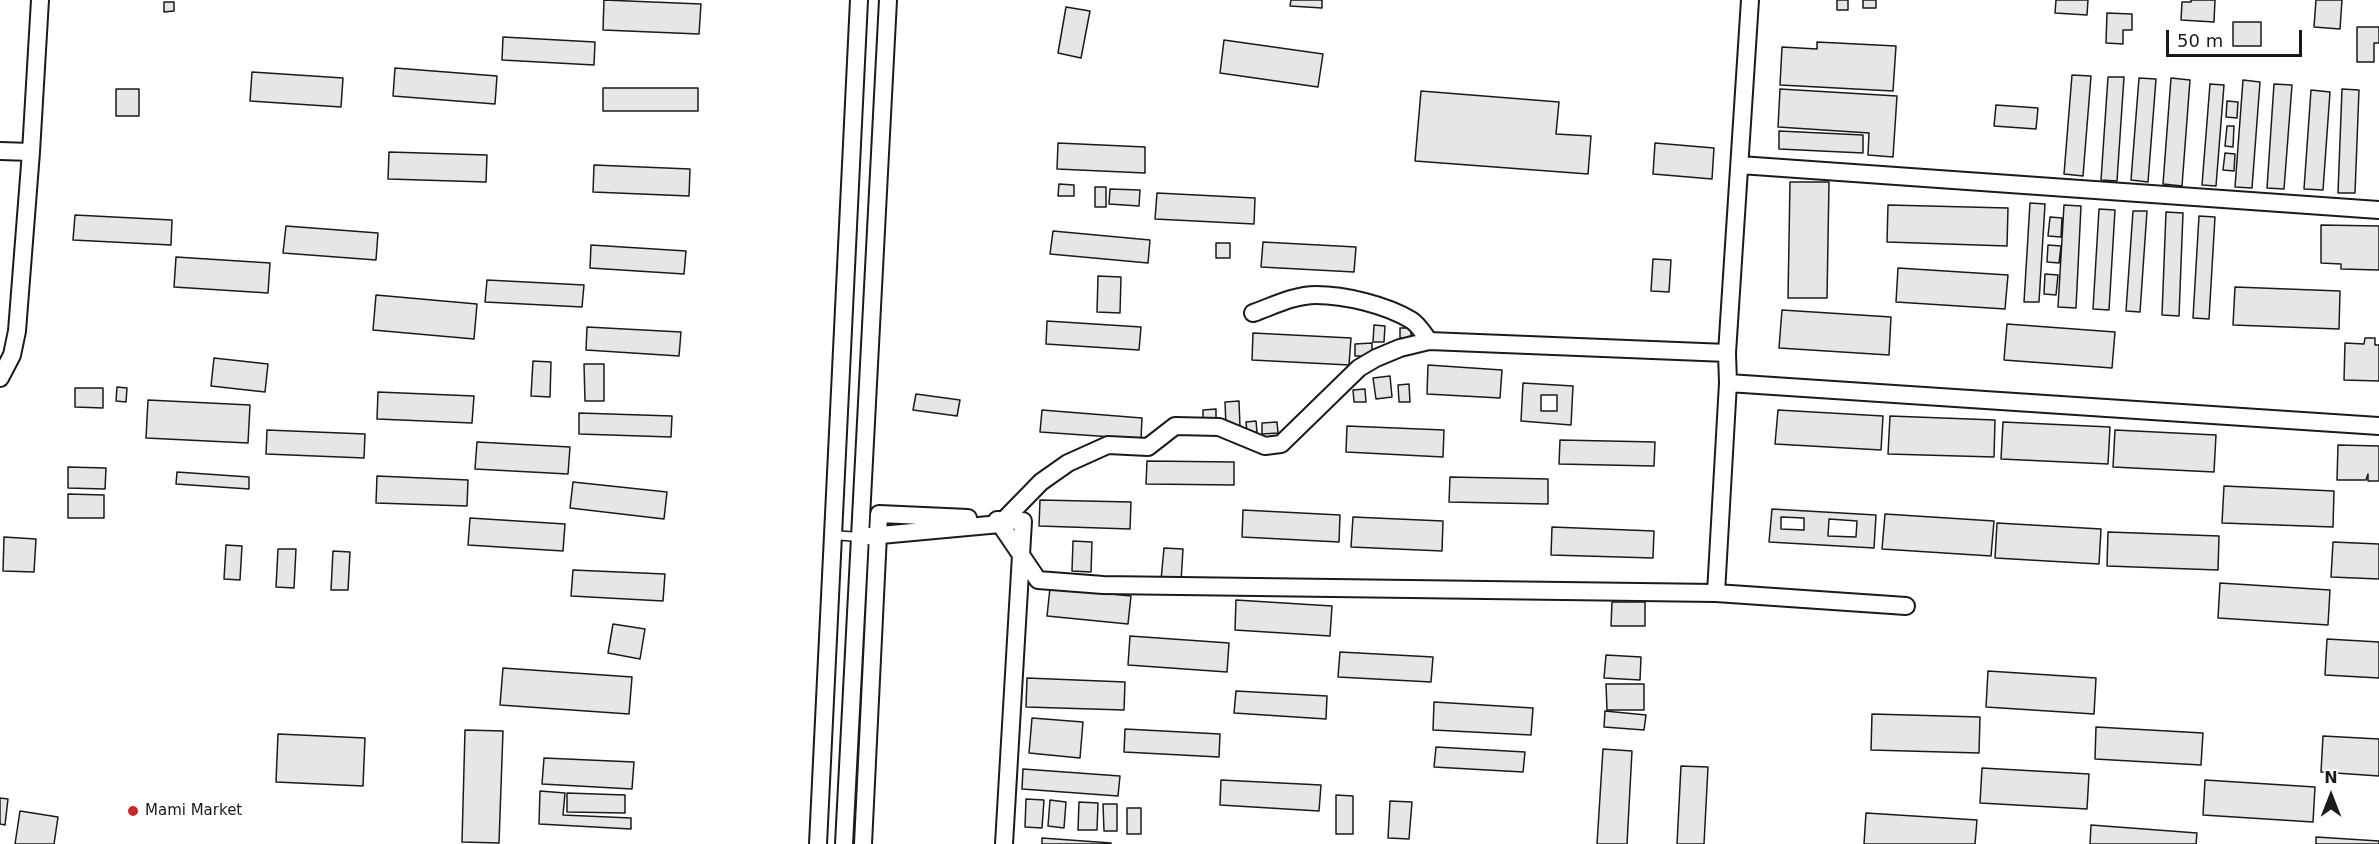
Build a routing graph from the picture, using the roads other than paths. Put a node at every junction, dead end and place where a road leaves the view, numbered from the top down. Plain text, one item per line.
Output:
1 (40, 0) edge
2 (859, 0) edge
3 (888, 0) edge
4 (1750, 0) edge
5 (0, 151) edge
6 (31, 152) junction
7 (1740, 165) junction
8 (2379, 210) edge
9 (1253, 313) dead end
10 (1429, 341) junction
11 (1727, 353) junction
12 (0, 378) edge
13 (1728, 383) junction
14 (2379, 426) edge
15 (1000, 524) junction
16 (833, 535) junction
17 (859, 537) junction
18 (1716, 593) junction
19 (1906, 606) dead end
20 (819, 844) edge
21 (844, 844) edge
22 (863, 844) edge
23 (1004, 844) edge

1 - 6 street
2 - 16 street
3 - 17 street
4 - 7 street
5 - 6 street
6 - 12 street
7 - 8 street
7 - 11 street
9 - 10 street
10 - 11 street
10 - 15 street
11 - 13 street
13 - 14 street
13 - 18 street
15 - 17 street
15 - 18 street
16 - 17 lane
16 - 20 street
17 - 21 street
18 - 19 street
22 - 23 street

